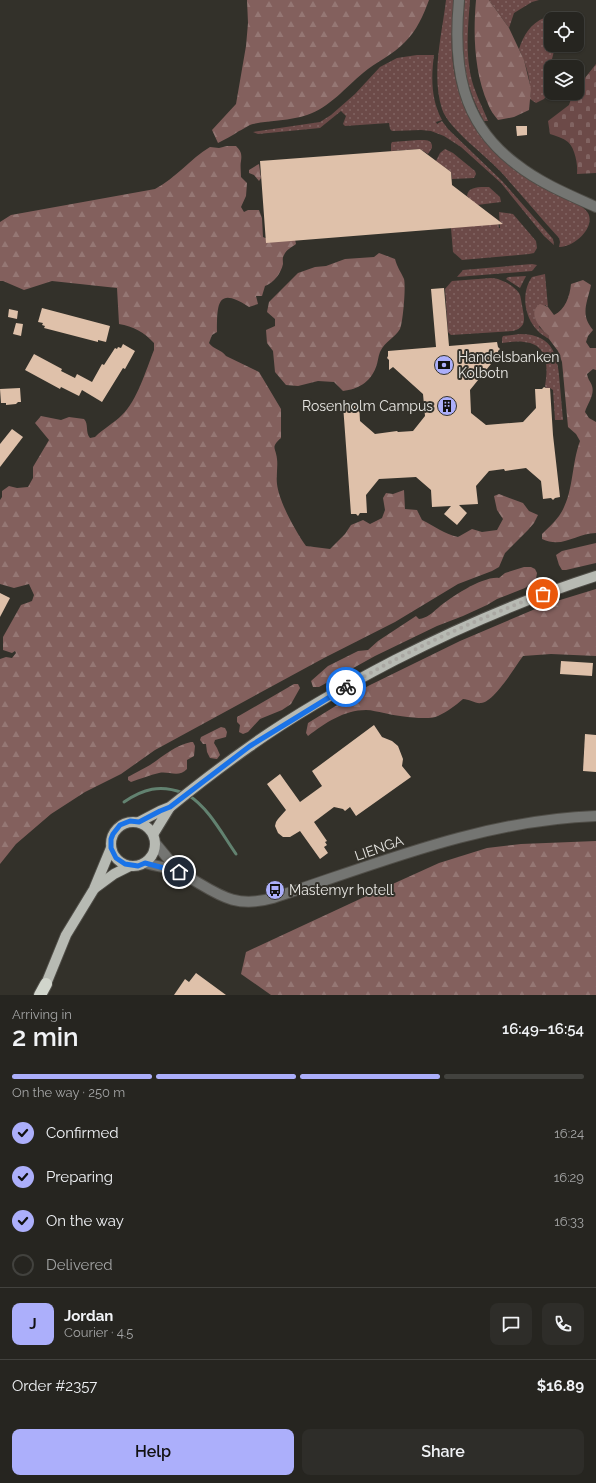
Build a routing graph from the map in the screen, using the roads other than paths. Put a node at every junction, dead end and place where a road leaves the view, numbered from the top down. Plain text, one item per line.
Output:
1 (459, 0) edge
2 (596, 207) edge
3 (596, 576) edge
4 (170, 807) junction
5 (596, 816) edge
6 (139, 822) junction
7 (154, 833) junction
8 (156, 844) junction
9 (111, 848) junction
10 (145, 863) junction
11 (130, 866) junction
12 (179, 872) junction
13 (94, 889) junction
14 (44, 990) edge
15 (40, 995) edge

1 - 2 street
3 - 4 main road
4 - 6 main road
4 - 7 main road
5 - 12 street, LIENGA
6 - 7 main road
6 - 9 main road
7 - 8 main road
8 - 10 main road
8 - 12 street, LIENGA
9 - 11 main road
9 - 13 main road
10 - 11 main road
10 - 12 street, LIENGA
11 - 13 main road
13 - 14 main road
14 - 15 highway

